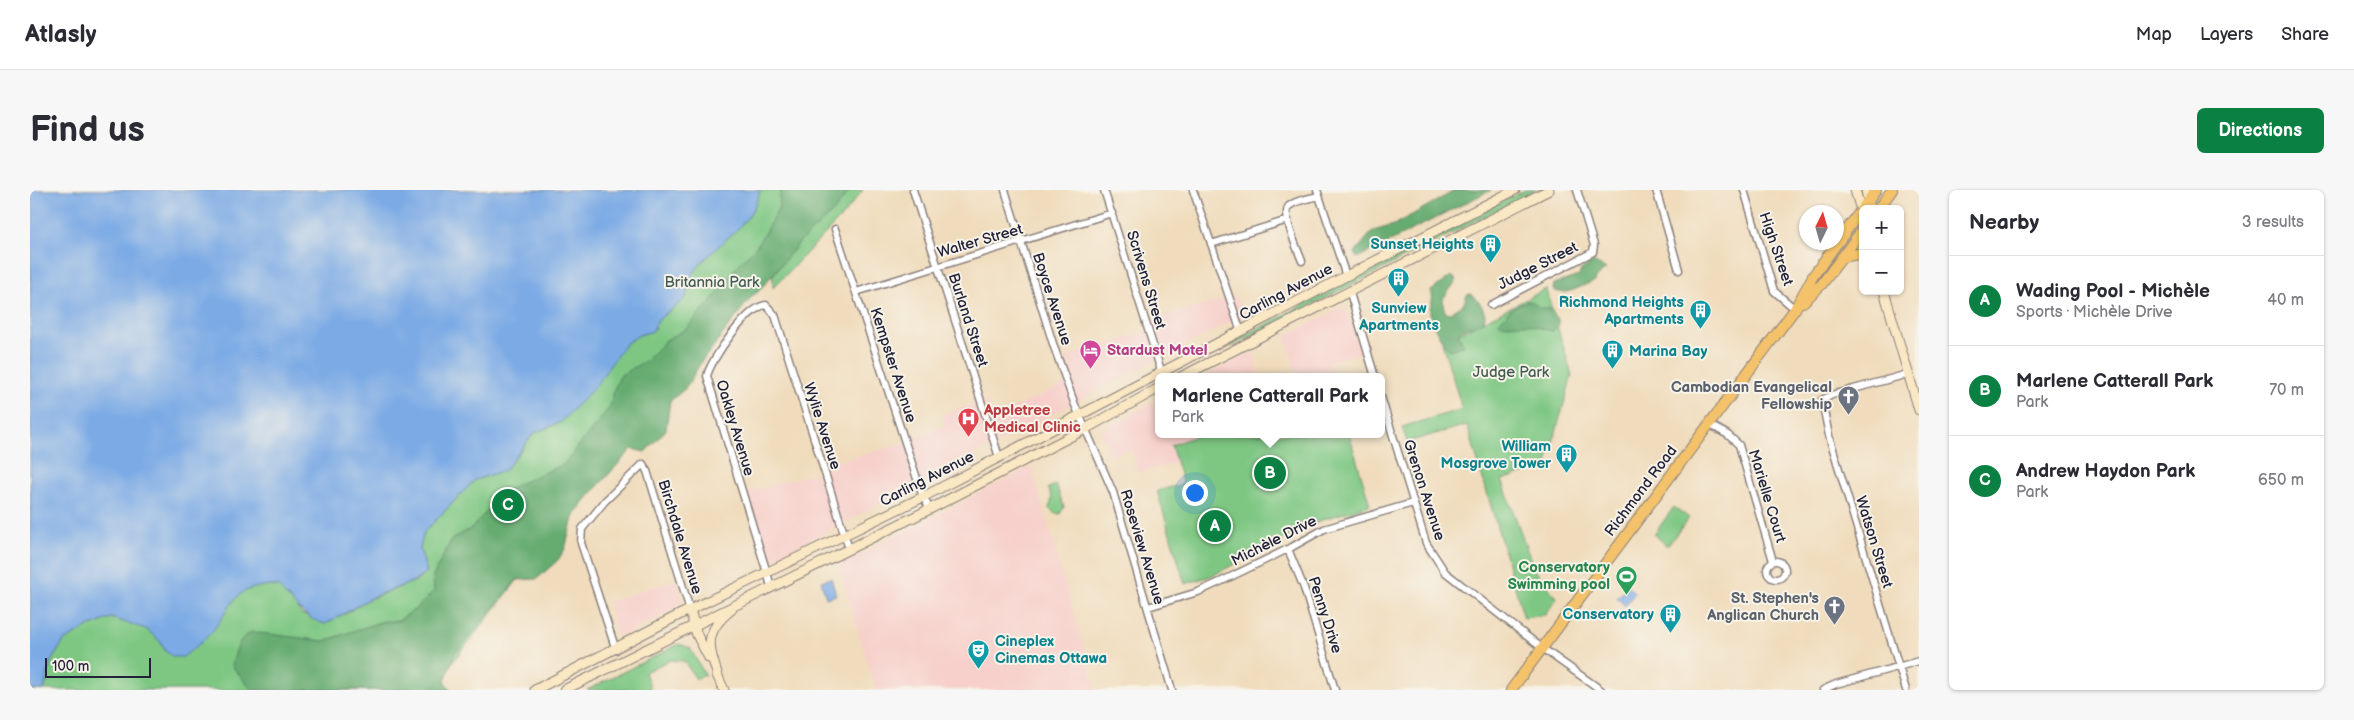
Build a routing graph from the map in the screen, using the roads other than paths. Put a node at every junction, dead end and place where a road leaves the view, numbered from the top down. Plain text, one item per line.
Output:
1 (913, 190) edge
2 (1005, 190) edge
3 (1104, 190) edge
4 (1193, 190) edge
5 (1515, 190) edge
6 (1549, 190) edge
7 (1577, 190) edge
8 (1656, 190) edge
9 (1744, 190) edge
10 (1855, 190) edge
11 (1876, 190) edge
12 (1892, 190) edge
13 (1318, 193) edge
14 (1866, 205) edge
15 (1881, 205) edge
16 (1112, 213) junction
17 (1859, 214) edge
18 (1288, 220) junction
19 (835, 229) dead end
20 (1859, 234) edge
21 (1021, 242) junction
22 (1210, 244) junction
23 (1859, 254) edge
24 (1842, 257) junction
25 (1302, 261) dead end
26 (937, 266) junction
27 (1679, 270) dead end
28 (1346, 276) junction
29 (856, 292) junction
30 (1350, 293) junction
31 (1885, 295) edge
32 (1891, 295) edge
33 (1491, 304) dead end
34 (1795, 309) junction
35 (772, 310) joint
36 (1896, 326) junction
37 (1241, 332) junction
38 (1161, 373) edge
39 (1166, 373) edge
40 (1189, 373) edge
41 (1374, 373) edge
42 (1908, 374) junction
43 (1155, 378) edge
44 (1155, 390) edge
45 (1385, 410) edge
46 (1919, 410) edge
47 (1080, 415) junction
48 (1709, 424) junction
49 (1087, 428) junction
50 (999, 457) junction
51 (923, 497) junction
52 (1413, 503) junction
53 (930, 509) junction
54 (844, 535) junction
55 (849, 549) junction
56 (1288, 549) junction
57 (1773, 561) dead end
58 (766, 574) junction
59 (771, 586) junction
60 (746, 598) junction
61 (1148, 607) junction
62 (690, 610) junction
63 (693, 625) junction
64 (1542, 648) junction
65 (616, 650) junction
66 (1919, 661) edge
67 (1899, 667) junction
68 (577, 669) junction
69 (719, 680) junction
70 (581, 682) junction
71 (535, 690) edge
72 (564, 690) edge
73 (724, 690) edge
74 (1172, 690) edge
75 (1335, 690) edge
76 (1511, 690) edge
77 (1601, 690) edge
78 (1824, 690) edge
79 (1906, 690) edge

1 - 26 street, Burland Street
2 - 21 street, Boyce Avenue
3 - 16 street, Scrivens Street
4 - 22 street
5 - 28 main road, Carling Avenue
6 - 30 main road, Carling Avenue
7 - 33 street, Judge Street
8 - 27 street
9 - 34 street, High Street
10 - 14 main road
11 - 14 main road, Richmond Road
12 - 15 main road
13 - 18 street
13 - 28 street
16 - 21 street, Walter Street
16 - 38 street, Scrivens Street
17 - 34 main road, Richmond Road
18 - 22 street
18 - 25 street
19 - 29 street, Kempster Avenue
20 - 24 main road, Richmond Road
21 - 26 street, Walter Street
21 - 47 street, Boyce Avenue
22 - 37 street
23 - 24 main road
24 - 34 main road, Richmond Road
26 - 29 street, Walter Street
26 - 50 street, Burland Street
28 - 37 main road, Carling Avenue
29 - 51 street, Kempster Avenue
30 - 40 main road, Carling Avenue
30 - 41 street
31 - 36 main road
32 - 36 main road
34 - 48 main road, Richmond Road
35 - 54 street, Wylie Avenue
35 - 58 street, Oakley Avenue
36 - 42 main road
37 - 39 main road, Carling Avenue
42 - 46 main road
42 - 67 street, Watson Street
43 - 47 main road, Carling Avenue
44 - 49 main road, Carling Avenue
45 - 52 street, Grenon Avenue
47 - 49 street, Roseview Avenue
47 - 50 main road, Carling Avenue
48 - 57 street, Marielle Court
48 - 64 main road, Richmond Road
49 - 53 main road, Carling Avenue
49 - 61 street, Roseview Avenue
50 - 51 main road, Carling Avenue
51 - 53 street, Kempster Avenue
51 - 54 main road, Carling Avenue
52 - 56 street, Michèle Drive
52 - 64 street, Grenon Avenue
53 - 55 main road, Carling Avenue
54 - 55 street, Wylie Avenue
54 - 58 main road, Carling Avenue
55 - 59 main road, Carling Avenue
56 - 61 street, Michèle Drive
56 - 75 street, Penny Drive
58 - 59 street, Oakley Avenue
58 - 62 main road, Carling Avenue
59 - 60 main road, Carling Avenue
60 - 63 main road, Carling Avenue
60 - 69 main road
61 - 74 street, Roseview Avenue
62 - 63 main road
62 - 65 main road, Carling Avenue
62 - 65 street, Birchdale Avenue
63 - 69 main road
63 - 70 main road, Carling Avenue
64 - 76 main road, Richmond Road
64 - 77 street, Grenon Avenue
65 - 68 main road, Carling Avenue
66 - 67 street
67 - 78 street
67 - 79 street, Watson Street
68 - 70 main road
68 - 71 main road, Carling Avenue
69 - 73 main road
70 - 72 main road, Carling Avenue

